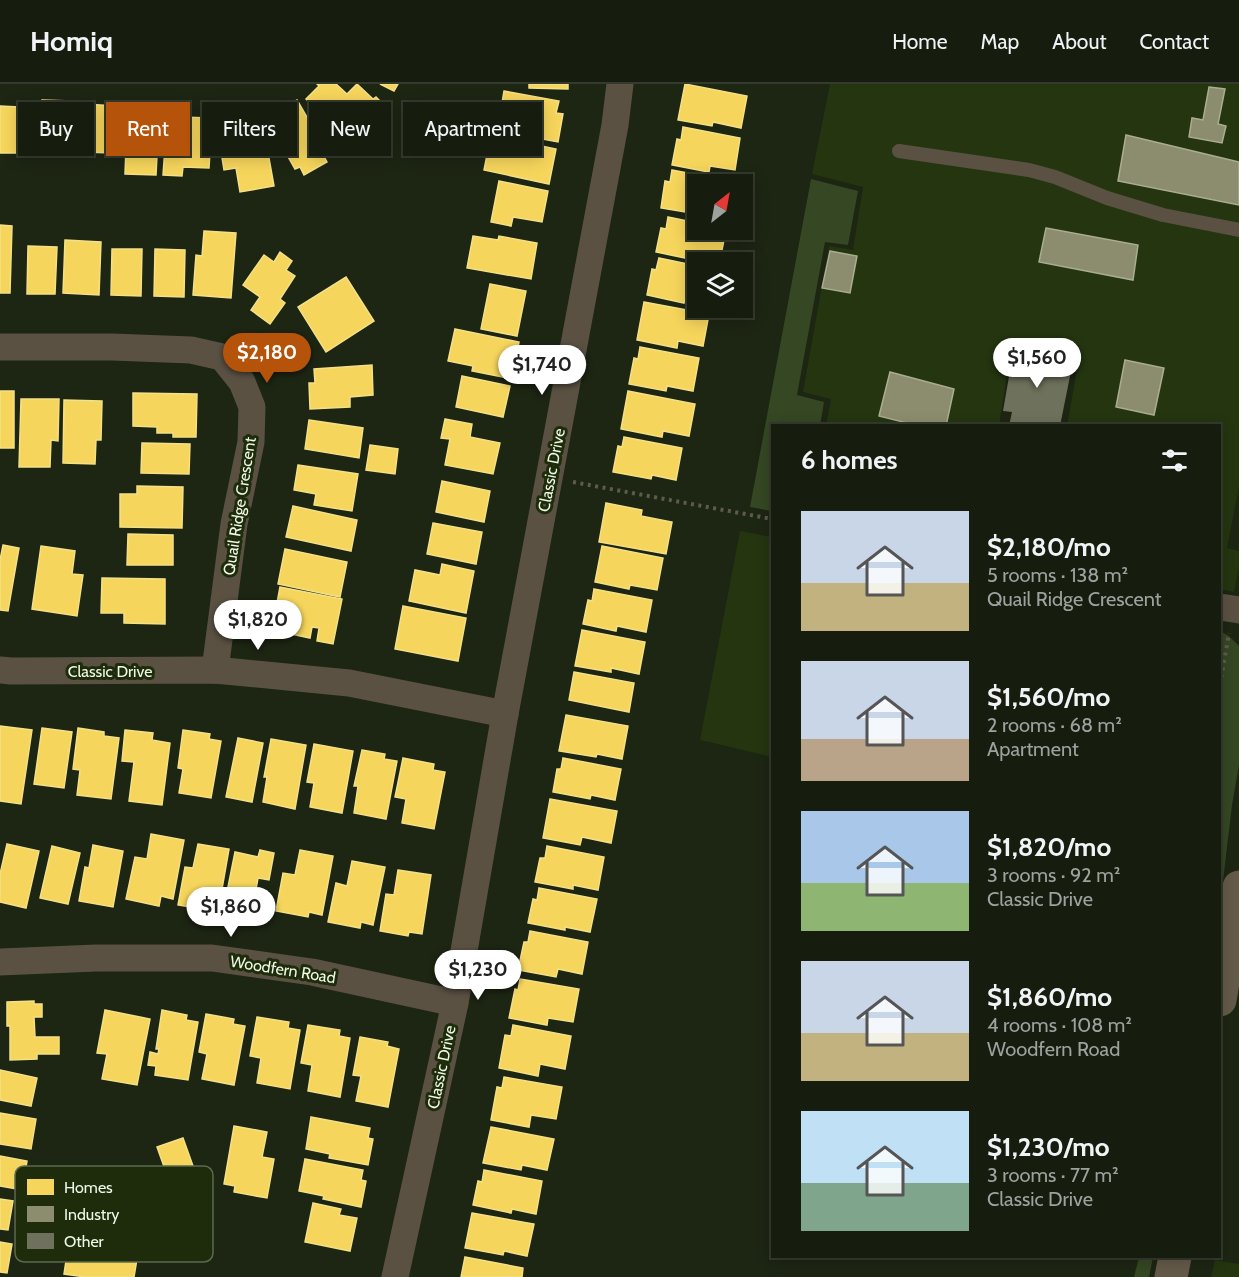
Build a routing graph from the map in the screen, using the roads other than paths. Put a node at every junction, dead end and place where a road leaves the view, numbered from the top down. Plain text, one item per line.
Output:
1 (620, 84) edge
2 (899, 151) dead end
3 (1239, 230) edge
4 (0, 347) edge
5 (1221, 607) edge
6 (1234, 621) edge
7 (0, 670) edge
8 (215, 670) junction
9 (505, 714) junction
10 (1239, 887) edge
11 (0, 962) edge
12 (1221, 994) edge
13 (455, 1003) junction
14 (1175, 1258) edge
15 (395, 1277) edge
16 (1172, 1277) edge

1 - 9 street, Classic Drive
2 - 3 lane
4 - 8 street, Quail Ridge Crescent
5 - 6 street
7 - 8 street, Classic Drive
8 - 9 street, Classic Drive
9 - 13 street, Classic Drive
10 - 12 main road
11 - 13 street, Woodfern Road
13 - 15 street, Classic Drive
14 - 16 main road

